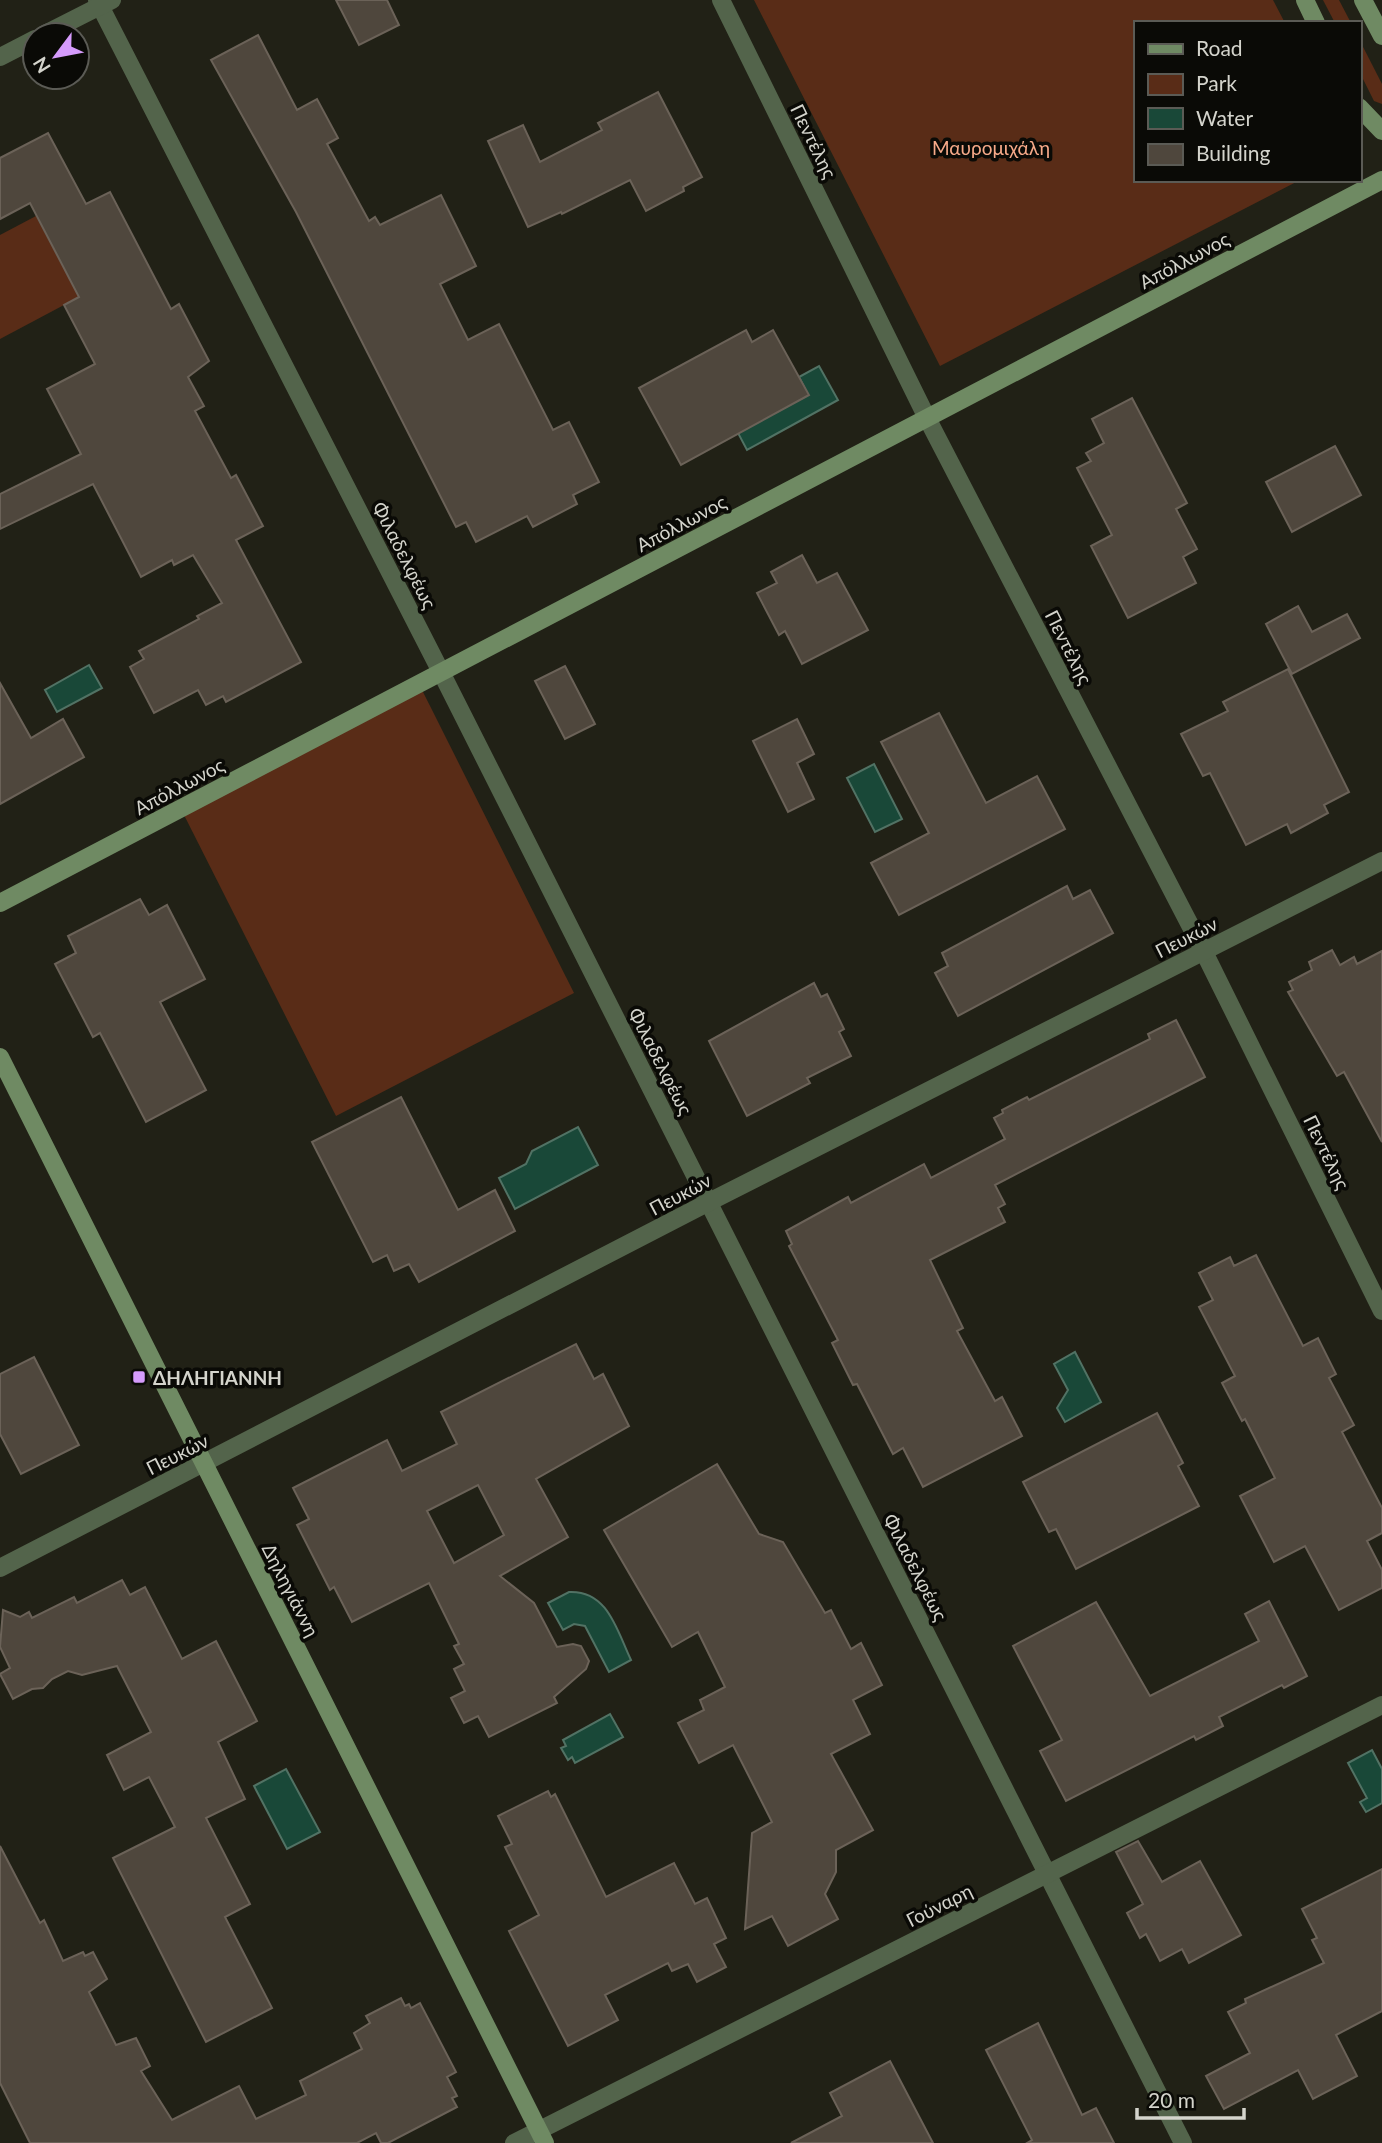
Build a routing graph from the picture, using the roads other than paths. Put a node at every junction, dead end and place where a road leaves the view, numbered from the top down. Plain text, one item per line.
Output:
1 (721, 0) edge
2 (1305, 0) edge
3 (1363, 0) edge
4 (103, 2) edge
5 (68, 21) edge
6 (1315, 21) edge
7 (1382, 36) edge
8 (21, 46) edge
9 (0, 57) edge
10 (1361, 109) edge
11 (1382, 131) edge
12 (1382, 180) edge
13 (927, 418) junction
14 (441, 672) junction
15 (1382, 860) edge
16 (0, 903) edge
17 (1204, 951) junction
18 (0, 1056) edge
19 (709, 1202) junction
20 (1382, 1311) edge
21 (204, 1464) junction
22 (0, 1568) edge
23 (1382, 1705) edge
24 (1048, 1874) junction
25 (542, 2137) edge
26 (514, 2143) edge
27 (1184, 2143) edge

1 - 13 street, Πεντέλης
2 - 6 street
3 - 7 street
4 - 5 street
4 - 14 street, Φιλαδελφέως
8 - 9 street
10 - 11 street
12 - 13 street, Απόλλωνος
13 - 14 street, Απόλλωνος
13 - 17 street, Πεντέλης
14 - 16 street, Απόλλωνος
14 - 19 street, Φιλαδελφέως
15 - 17 street, Πευκών
17 - 19 street, Πευκών
17 - 20 street, Πεντέλης
18 - 21 street, Δηληγιάννη
19 - 21 street, Πευκών
19 - 24 street, Φιλαδελφέως
21 - 22 street, Πευκών
21 - 25 street, Δηληγιάννη
23 - 24 street, Γούναρη
24 - 25 street, Γούναρη
24 - 27 street, Φιλαδελφέως
25 - 26 street, Γούναρη

